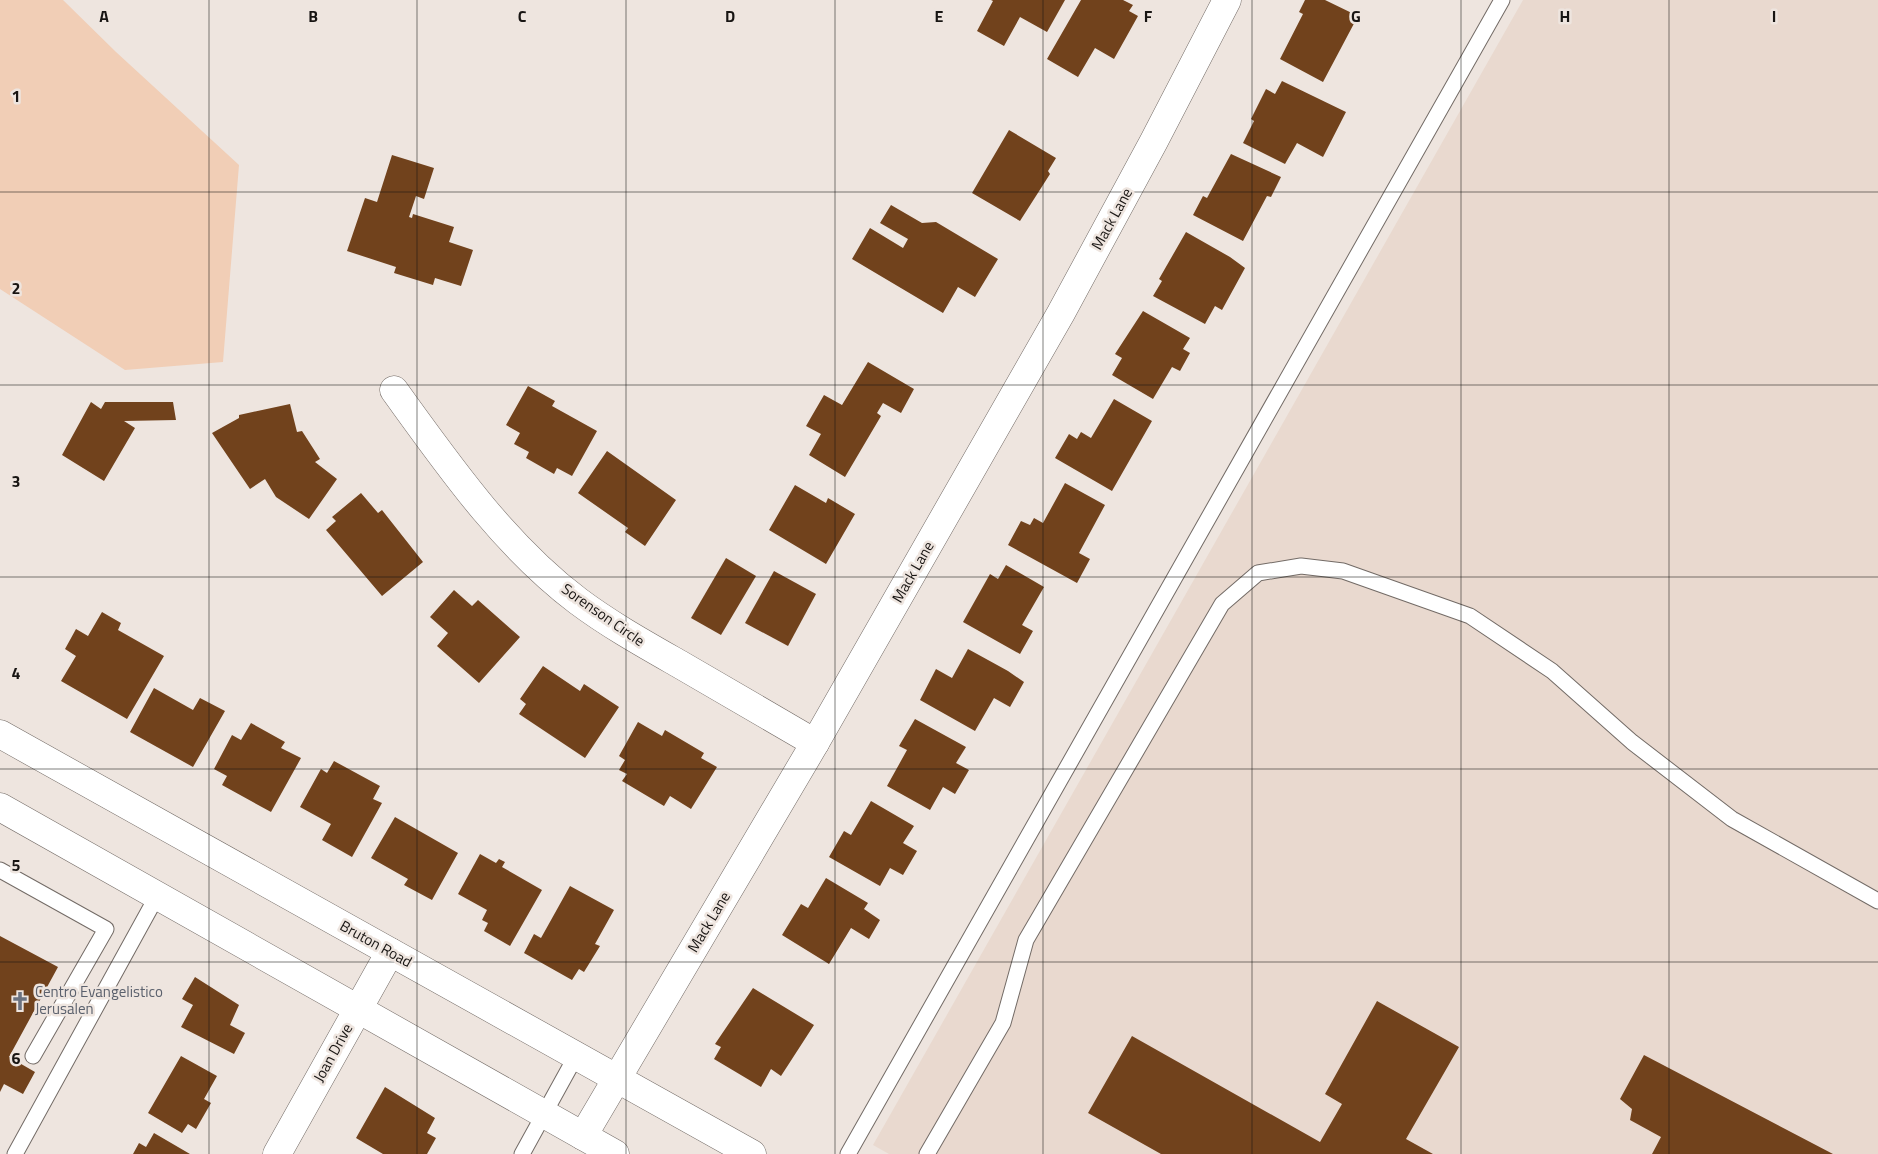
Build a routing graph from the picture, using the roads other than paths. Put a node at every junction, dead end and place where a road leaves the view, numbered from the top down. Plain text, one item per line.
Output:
1 (1227, 0) edge
2 (1502, 0) edge
3 (394, 390) dead end
4 (0, 734) edge
5 (815, 743) junction
6 (0, 807) edge
7 (0, 870) edge
8 (157, 896) junction
9 (1878, 901) edge
10 (390, 952) junction
11 (358, 1009) junction
12 (33, 1056) dead end
13 (576, 1056) junction
14 (618, 1079) junction
15 (545, 1114) junction
16 (583, 1136) junction
17 (15, 1154) edge
18 (277, 1154) edge
19 (522, 1154) edge
20 (616, 1154) edge
21 (752, 1154) edge
22 (848, 1154) edge
23 (928, 1154) edge

1 - 5 street, Mack Lane
2 - 22 lane
3 - 5 street, Sorenson Circle
4 - 10 street, Bruton Road
5 - 14 street, Mack Lane
6 - 8 street
7 - 12 lane
8 - 11 street
8 - 17 lane
9 - 23 lane
10 - 11 street, Joan Drive
10 - 13 street, Bruton Road
11 - 15 street
11 - 18 street, Joan Drive
13 - 14 street, Bruton Road
13 - 15 lane
14 - 16 street, Mack Lane
14 - 21 street, Bruton Road
15 - 16 street
15 - 19 lane
16 - 20 street

